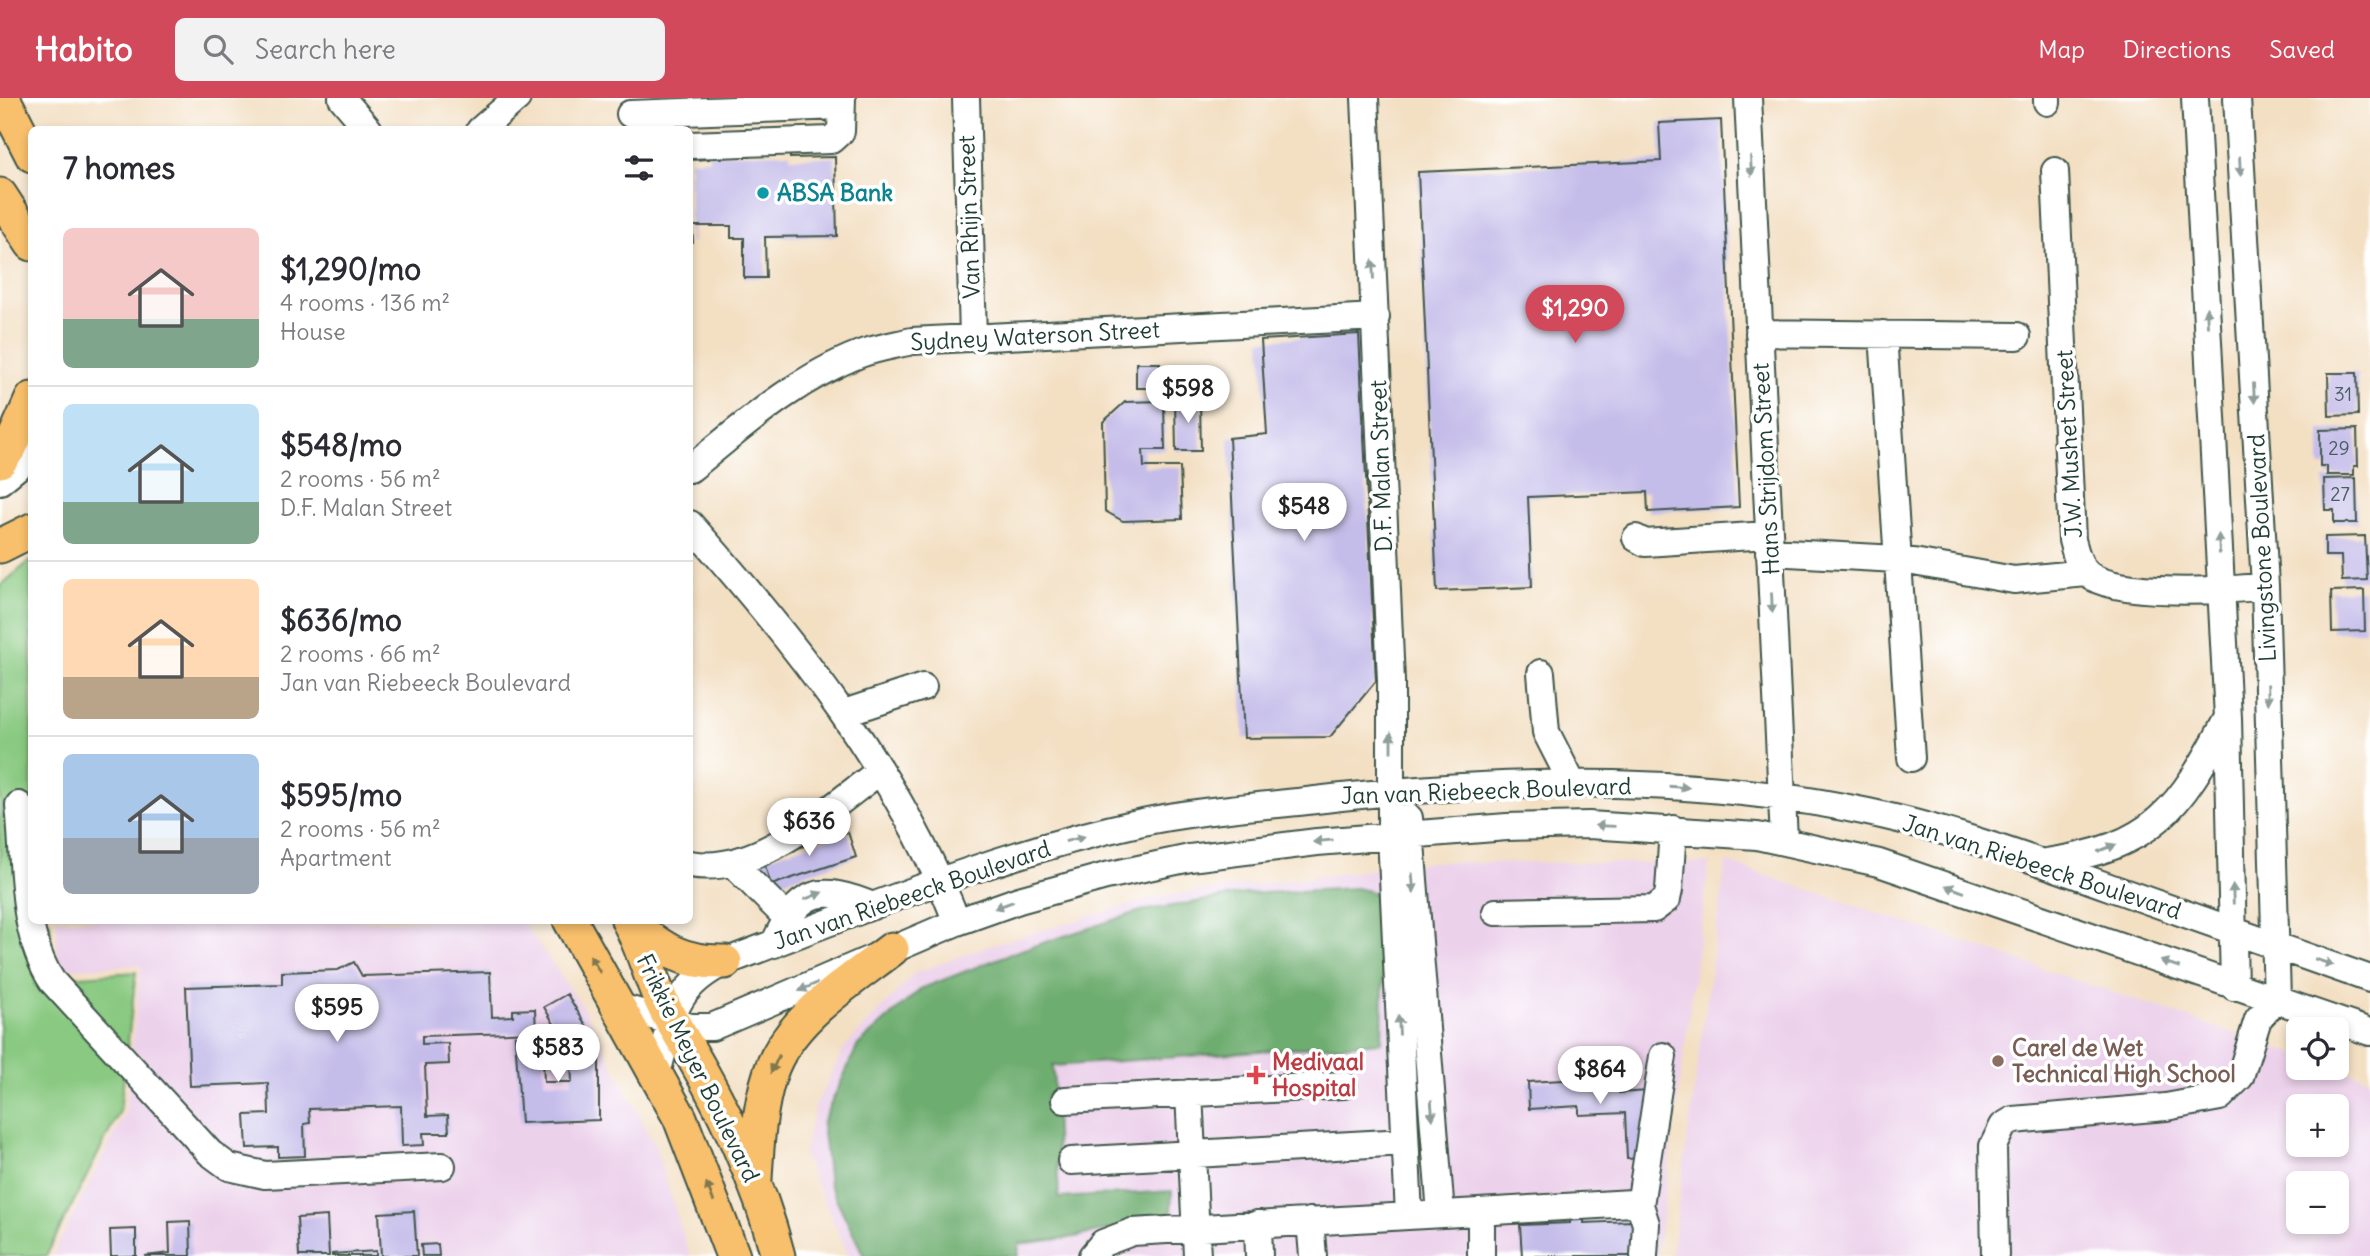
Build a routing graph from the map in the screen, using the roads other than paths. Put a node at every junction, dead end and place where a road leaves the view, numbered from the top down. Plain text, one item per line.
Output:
1 (3, 98) edge
2 (342, 98) edge
3 (517, 98) edge
4 (966, 98) edge
5 (1366, 98) edge
6 (1748, 98) edge
7 (2195, 98) edge
8 (2236, 98) edge
9 (842, 102) edge
10 (631, 114) edge
11 (346, 126) edge
12 (366, 126) edge
13 (485, 126) edge
14 (693, 145) edge
15 (28, 147) edge
16 (2055, 171) dead end
17 (0, 195) edge
18 (28, 244) edge
19 (1376, 317) junction
20 (1759, 333) junction
21 (1883, 334) junction
22 (973, 336) junction
23 (2017, 336) dead end
24 (28, 408) edge
25 (28, 458) edge
26 (0, 461) edge
27 (693, 467) edge
28 (0, 481) edge
29 (28, 516) edge
30 (693, 527) edge
31 (28, 532) edge
32 (1636, 538) dead end
33 (0, 540) edge
34 (1769, 543) junction
35 (0, 546) edge
36 (1897, 559) junction
37 (2086, 573) junction
38 (2265, 586) junction
39 (2222, 592) junction
40 (1541, 673) dead end
41 (923, 687) dead end
42 (844, 713) junction
43 (2228, 718) junction
44 (1546, 732) junction
45 (1911, 758) dead end
46 (880, 771) junction
47 (1572, 783) junction
48 (1522, 785) junction
49 (1399, 791) junction
50 (1784, 796) junction
51 (17, 805) edge
52 (1673, 829) junction
53 (1400, 834) junction
54 (1784, 840) junction
55 (2040, 862) junction
56 (733, 864) junction
57 (693, 865) edge
58 (940, 881) junction
59 (28, 901) edge
60 (873, 906) junction
61 (1496, 912) dead end
62 (786, 917) junction
63 (957, 922) junction
64 (31, 924) edge
65 (572, 924) edge
66 (630, 924) edge
67 (632, 924) edge
68 (2234, 931) junction
69 (774, 944) junction
70 (2277, 946) junction
71 (892, 949) junction
72 (725, 962) junction
73 (2370, 979) edge
74 (2234, 987) junction
75 (2277, 999) junction
76 (620, 1007) junction
77 (2258, 1019) junction
78 (672, 1022) junction
79 (2370, 1032) edge
80 (1663, 1056) dead end
81 (657, 1073) junction
82 (1344, 1085) dead end
83 (1189, 1093) junction
84 (1065, 1100) dead end
85 (1405, 1142) junction
86 (1192, 1154) junction
87 (1072, 1161) dead end
88 (442, 1166) dead end
89 (755, 1185) junction
90 (1640, 1205) junction
91 (1481, 1212) junction
92 (1440, 1214) junction
93 (1409, 1216) junction
94 (1310, 1221) junction
95 (1258, 1224) junction
96 (1196, 1228) junction
97 (1132, 1244) edge
98 (733, 1256) edge
99 (778, 1256) edge
100 (1093, 1256) edge
101 (1197, 1256) edge
102 (1259, 1256) edge
103 (1312, 1256) edge
104 (1481, 1256) edge
105 (1644, 1256) edge
106 (1995, 1256) edge

1 - 15 main road
2 - 11 street
2 - 12 street
3 - 13 street
4 - 22 street, Van Rhijn Street
19 -> 5 street, D.F. Malan Street
6 -> 20 street, Hans Strijdom Street
39 -> 7 street, Livingstone Boulevard
8 -> 38 street, Livingstone Boulevard
9 - 10 street
9 - 14 street
16 - 37 street, J.W. Mushet Street
17 - 18 main road
19 - 22 street, Sydney Waterson Street
49 -> 19 street, D.F. Malan Street
20 - 21 street
20 - 34 street, Hans Strijdom Street
21 - 23 street
21 - 36 street
22 - 27 street, Sydney Waterson Street
24 - 26 main road
25 - 28 street
29 - 33 street
30 - 42 street
31 - 35 main road
32 - 34 street
34 - 36 street
34 -> 50 street, Hans Strijdom Street
36 - 37 street
36 - 45 street
37 - 39 street
38 - 39 street
38 -> 70 street, Livingstone Boulevard
39 - 43 street, Livingstone Boulevard
40 - 44 street
41 - 42 street
42 - 46 street
55 -> 43 street
68 -> 43 street, Livingstone Boulevard
44 - 47 street
44 - 48 street
46 - 56 street
46 - 58 street
47 - 48 street, Jan van Riebeeck Boulevard
47 -> 50 street, Jan van Riebeeck Boulevard
48 - 49 street, Jan van Riebeeck Boulevard
49 - 53 street, D.F. Malan Street
58 -> 49 street, Jan van Riebeeck Boulevard
50 - 54 street, Hans Strijdom Street
50 - 55 street, Jan van Riebeeck Boulevard
51 - 59 street
52 -> 53 street, Jan van Riebeeck Boulevard
52 - 54 street, Jan van Riebeeck Boulevard
52 - 61 street
53 -> 63 street, Jan van Riebeeck Boulevard
85 -> 53 street
53 -> 92 street
74 -> 54 street, Jan van Riebeeck Boulevard
55 - 68 street, Jan van Riebeeck Boulevard
56 - 57 street
56 - 62 street
58 - 60 street, Jan van Riebeeck Boulevard
58 - 63 street
62 -> 60 street
60 - 69 street, Jan van Riebeeck Boulevard
62 - 69 street
63 - 71 street, Jan van Riebeeck Boulevard
64 - 88 street
76 -> 65 main road, Frikkie Meyer Boulevard
66 - 78 main road, Frikkie Meyer Boulevard
67 - 72 main road
68 - 70 street, Jan van Riebeeck Boulevard
68 - 74 street, Livingstone Boulevard
69 - 72 street, Jan van Riebeeck Boulevard
70 -> 73 street, Jan van Riebeeck Boulevard
70 - 75 street, Livingstone Boulevard
71 -> 78 street, Jan van Riebeeck Boulevard
71 -> 89 main road
72 - 78 street, Jan van Riebeeck Boulevard
74 - 75 street, Jan van Riebeeck Boulevard
74 - 77 street
75 - 77 street
75 - 79 street, Jan van Riebeeck Boulevard
76 - 78 street, Jan van Riebeeck Boulevard
76 - 81 main road, Frikkie Meyer Boulevard
77 - 106 street
78 - 81 street, Jan van Riebeeck Boulevard
78 - 89 main road, Frikkie Meyer Boulevard
80 - 90 street
98 -> 81 main road, Frikkie Meyer Boulevard
82 - 83 street
83 - 84 street
83 - 86 street
85 - 86 street
85 - 93 street
86 - 87 street
86 - 96 street
89 - 99 main road, Frikkie Meyer Boulevard
90 - 91 street
90 - 105 street
91 - 92 street
91 - 104 street
92 - 93 street
93 - 94 street
94 - 95 street
94 - 103 street
95 - 96 street
95 - 102 street
96 - 97 street
96 - 101 street
97 - 100 street

